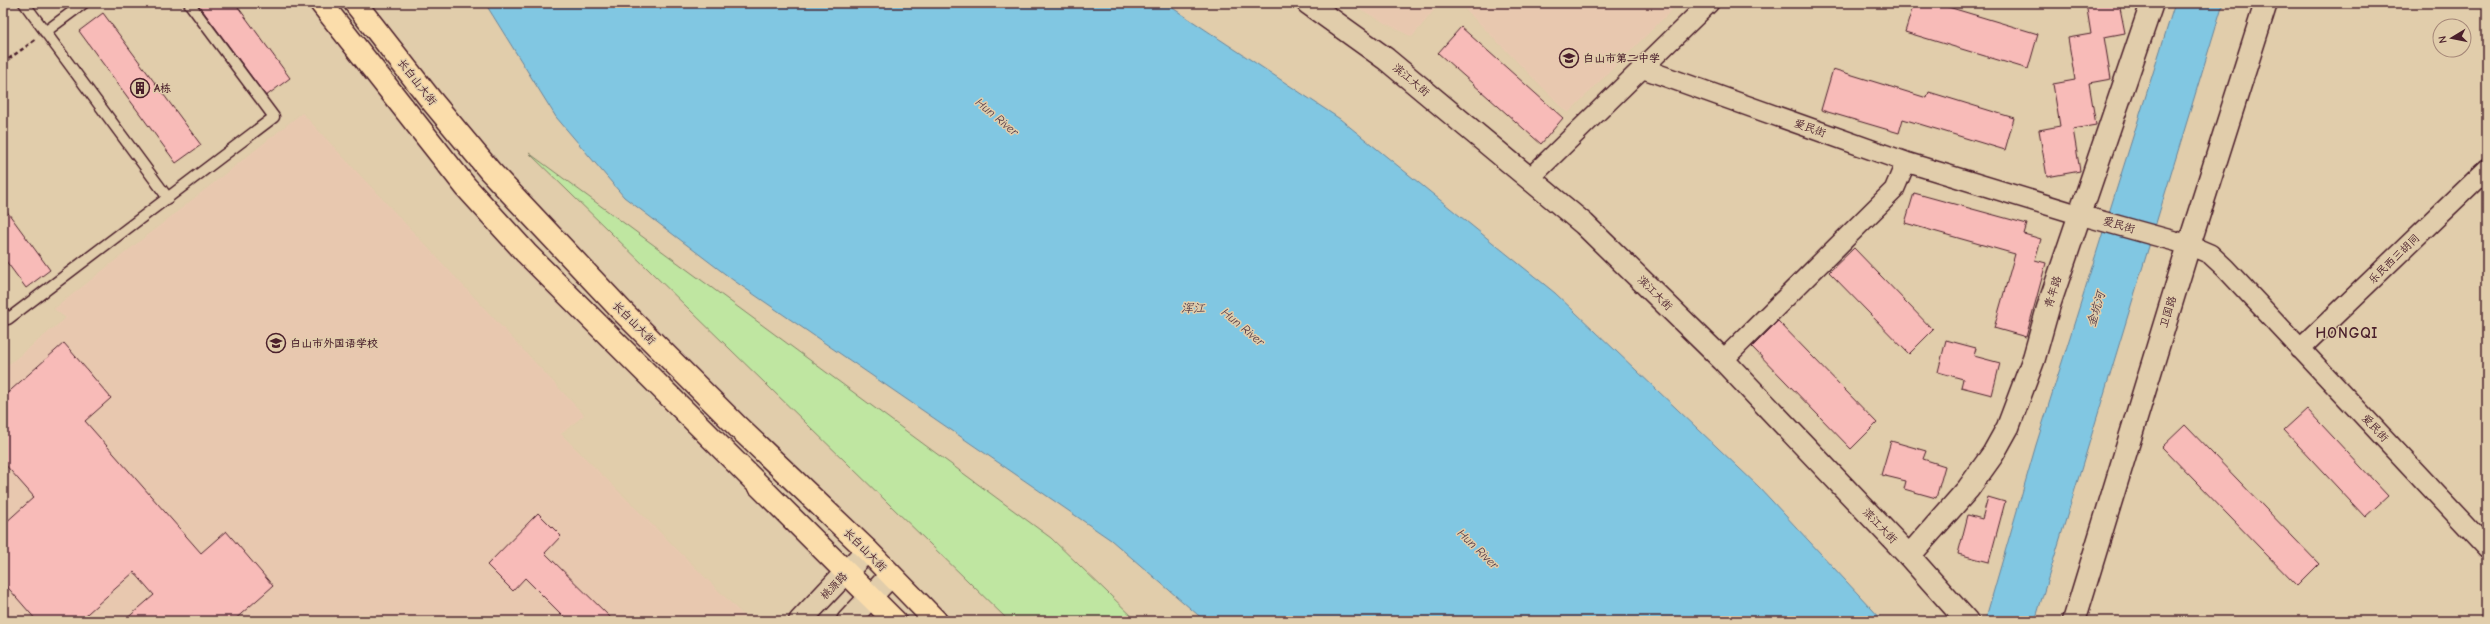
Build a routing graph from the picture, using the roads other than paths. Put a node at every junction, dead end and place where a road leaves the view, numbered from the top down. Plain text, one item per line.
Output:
1 (24, 3) edge
2 (84, 3) edge
3 (189, 3) edge
4 (321, 3) edge
5 (355, 3) edge
6 (1308, 3) edge
7 (1709, 3) edge
8 (2152, 3) edge
9 (2266, 3) edge
10 (45, 32) junction
11 (1644, 69) junction
12 (1906, 162) junction
13 (2487, 170) edge
14 (1529, 179) junction
15 (168, 198) junction
16 (2086, 216) junction
17 (2189, 245) junction
18 (3, 312) edge
19 (2300, 349) junction
20 (1723, 360) junction
21 (2487, 548) edge
22 (867, 550) junction
23 (1909, 556) junction
24 (846, 574) junction
25 (890, 576) junction
26 (871, 597) junction
27 (1965, 619) edge
28 (800, 621) edge
29 (848, 621) edge
30 (895, 621) edge
31 (936, 621) edge
32 (2074, 621) edge

1 - 10 lane
2 - 10 lane
3 - 15 lane
4 - 24 main road
5 - 22 main road, 长白山大街
6 - 14 street, 滨江大街
7 - 11 street
8 - 16 street, 青年路
9 - 17 street, 卫国路
10 - 15 lane
11 - 12 street, 爱民街
11 - 14 street
12 - 16 street, 爱民街
12 - 20 street
13 - 19 street, 乐民西三胡同
14 - 20 street, 滨江大街
15 - 18 lane
16 - 17 street, 爱民街
16 - 23 street, 青年路
17 - 19 street, 爱民街
17 - 32 street, 卫国路
19 - 21 street, 爱民街
20 - 23 street, 滨江大街
22 - 24 street, 桃源路
22 - 25 main road, 长白山大街
23 - 27 street, 滨江大街
24 - 26 main road
24 - 28 street, 桃源路
25 - 26 street
25 - 31 main road, 长白山大街
26 - 29 street
26 - 30 main road

